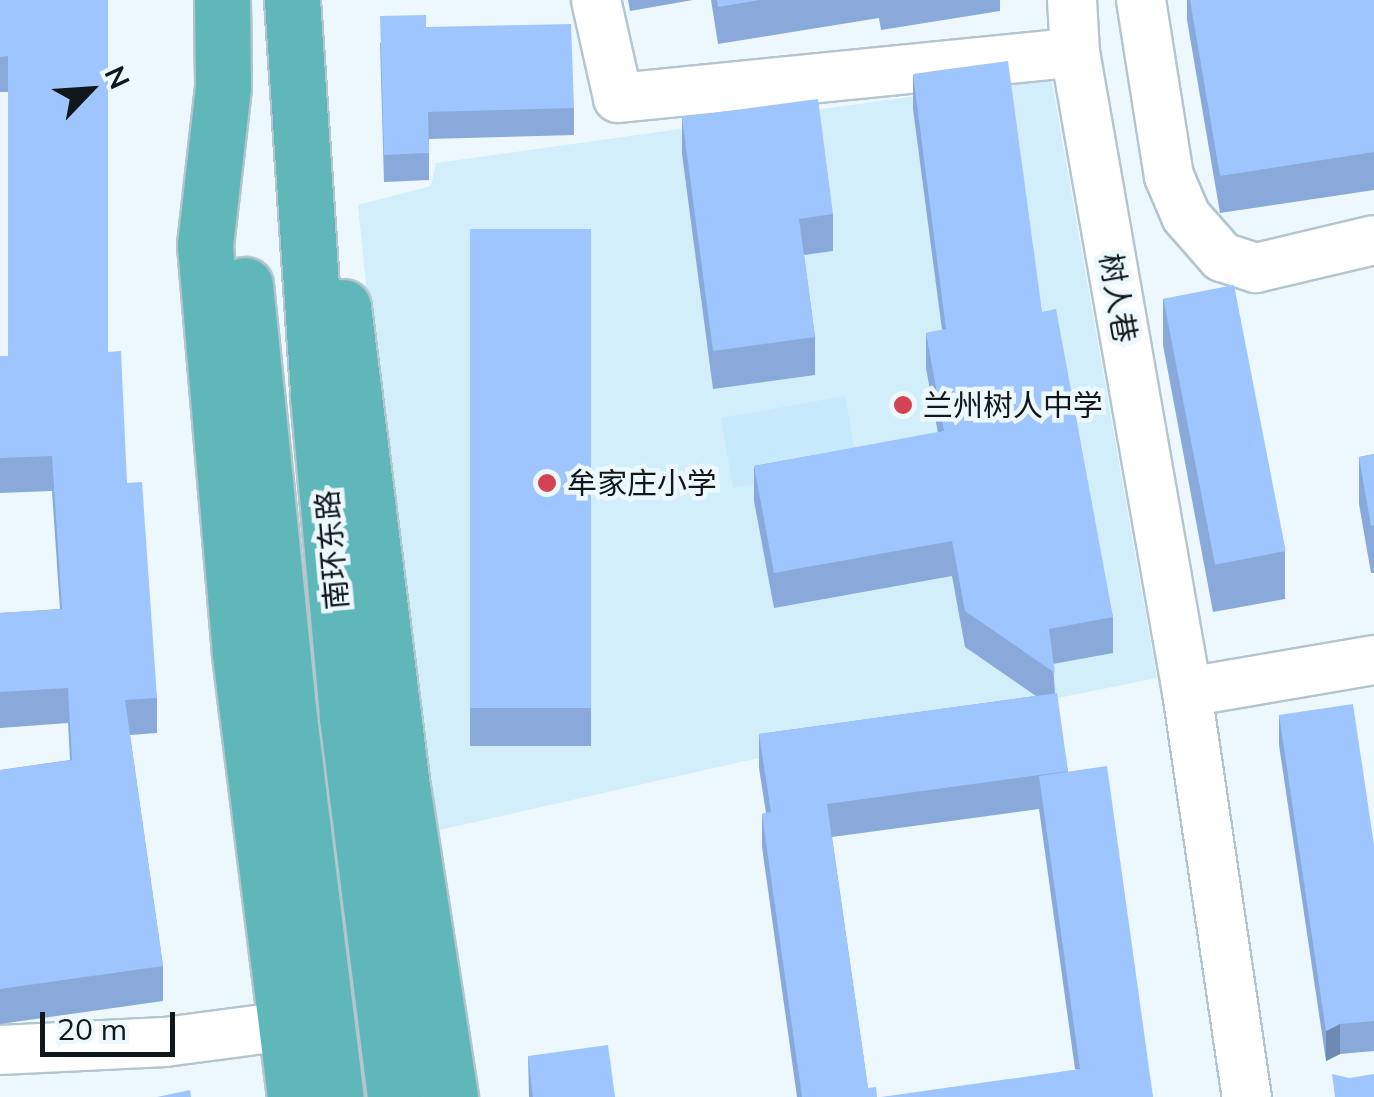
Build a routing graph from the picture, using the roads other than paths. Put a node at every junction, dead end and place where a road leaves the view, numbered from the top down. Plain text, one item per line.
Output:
1 (222, 0) edge
2 (292, 0) edge
3 (596, 0) edge
4 (1072, 0) edge
5 (1142, 0) edge
6 (1075, 52) junction
7 (223, 87) junction
8 (301, 124) junction
9 (1374, 240) edge
10 (1374, 660) edge
11 (1187, 692) junction
12 (286, 1026) junction
13 (0, 1050) edge
14 (294, 1097) edge
15 (336, 1097) edge
16 (395, 1097) edge
17 (450, 1097) edge
18 (1246, 1097) edge

1 - 7 highway, 南环东路
2 - 8 highway, 南环东路
3 - 6 street
4 - 6 street, 树人巷
5 - 9 street
6 - 11 street, 树人巷
7 - 12 highway, 南环东路
7 - 15 highway, 南环东路
8 - 16 highway, 南环东路
8 - 17 highway
10 - 11 street
11 - 18 street, 树人巷
12 - 13 street
12 - 14 highway, 南环东路

